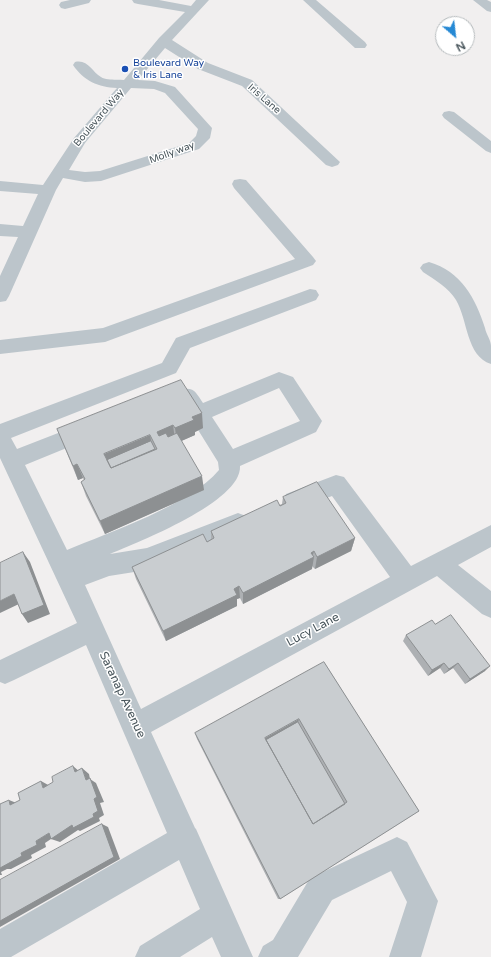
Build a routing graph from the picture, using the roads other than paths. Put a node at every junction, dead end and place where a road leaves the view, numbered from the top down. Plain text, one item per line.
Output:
1 (86, 0) edge
2 (138, 0) edge
3 (309, 0) edge
4 (479, 0) edge
5 (65, 5) dead end
6 (198, 5) edge
7 (491, 8) edge
8 (164, 41) junction
9 (360, 45) dead end
10 (80, 65) dead end
11 (129, 83) junction
12 (449, 115) dead end
13 (491, 148) edge
14 (332, 162) dead end
15 (59, 172) junction
16 (240, 184) dead end
17 (0, 186) edge
18 (48, 190) junction
19 (0, 230) edge
20 (29, 232) junction
21 (429, 268) dead end
22 (310, 295) dead end
23 (0, 296) edge
24 (0, 347) edge
25 (491, 357) edge
26 (166, 399) edge
27 (199, 414) junction
28 (107, 423) edge
29 (4, 446) edge
30 (230, 461) junction
31 (278, 507) edge
32 (256, 516) edge
33 (491, 535) edge
34 (438, 563) junction
35 (66, 572) junction
36 (406, 579) junction
37 (491, 606) edge
38 (92, 629) junction
39 (5, 671) dead end
40 (136, 726) junction
41 (186, 839) junction
42 (218, 916) junction
43 (0, 946) edge
44 (151, 957) edge
45 (237, 957) edge
46 (274, 957) edge
47 (405, 957) edge

1 - 5 street
2 - 6 street
3 - 9 street
4 - 7 street
6 - 8 street, Boulevard Way
8 - 11 street, Boulevard Way
8 - 14 street, Iris Lane
10 - 11 street
11 - 15 street, Boulevard Way
11 - 15 street, Molly way
12 - 13 street
15 - 18 street, Boulevard Way
16 - 24 street
17 - 18 street
18 - 20 street, Boulevard Way
19 - 20 street
20 - 23 street, Boulevard Way
21 - 25 street
22 - 29 street
26 - 27 street
27 - 30 street
27 - 30 street
28 - 29 street
29 - 35 street, Saranap Avenue
30 - 35 street
31 - 36 street
32 - 35 street
33 - 34 street, Lucy Lane
34 - 36 street, Lucy Lane
34 - 37 street
35 - 38 street, Saranap Avenue
36 - 40 street, Lucy Lane
38 - 39 street
38 - 40 street, Saranap Avenue
40 - 41 street, Saranap Avenue
41 - 42 street, Saranap Avenue
41 - 43 street
42 - 44 street
42 - 45 street, Saranap Avenue
46 - 47 street

